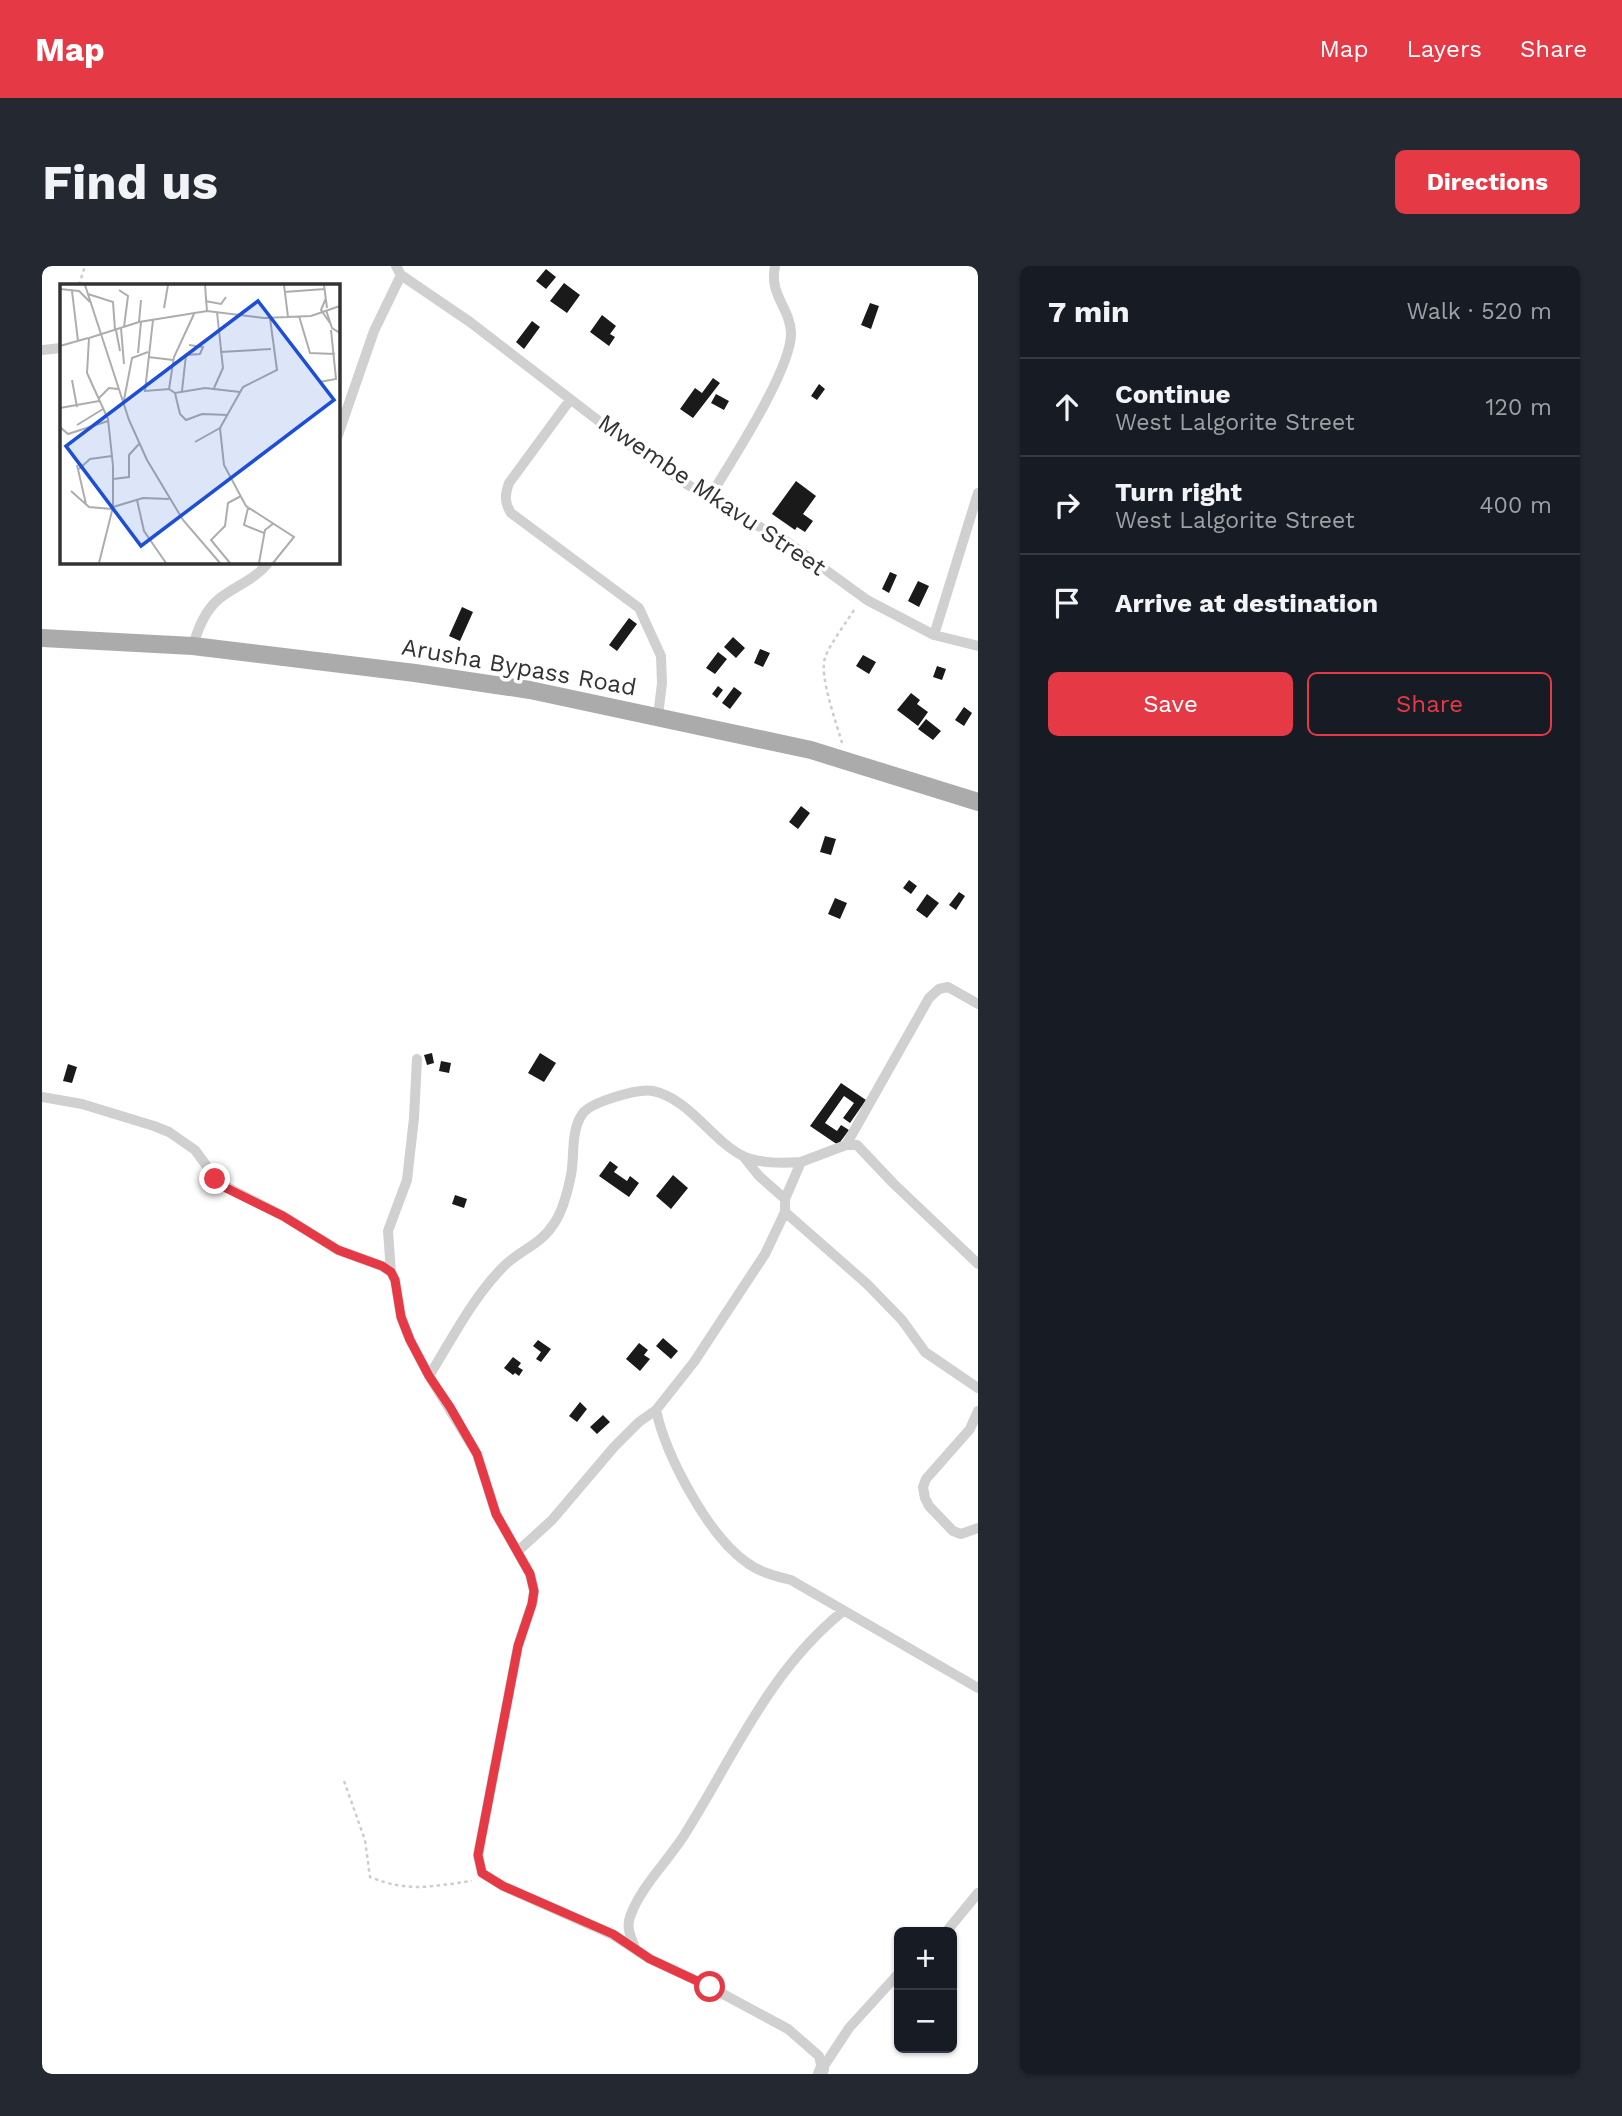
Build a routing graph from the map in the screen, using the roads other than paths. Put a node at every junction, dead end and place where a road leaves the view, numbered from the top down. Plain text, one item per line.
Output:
1 (775, 266) edge
2 (398, 271) edge
3 (60, 348) edge
4 (42, 350) edge
5 (570, 400) junction
6 (340, 430) edge
7 (978, 493) edge
8 (709, 498) junction
9 (267, 564) edge
10 (934, 635) junction
11 (42, 638) edge
12 (193, 646) junction
13 (978, 646) edge
14 (658, 716) junction
15 (974, 803) edge
16 (978, 1004) edge
17 (416, 1059) dead end
18 (42, 1097) edge
19 (846, 1145) junction
20 (743, 1156) junction
21 (801, 1162) junction
22 (785, 1199) junction
23 (785, 1212) junction
24 (978, 1264) edge
25 (391, 1272) junction
26 (429, 1376) junction
27 (978, 1388) edge
28 (656, 1410) junction
29 (978, 1411) edge
30 (978, 1528) edge
31 (518, 1551) junction
32 (842, 1612) junction
33 (978, 1688) edge
34 (978, 1893) edge
35 (950, 1927) edge
36 (635, 1948) junction
37 (894, 1978) edge
38 (821, 2071) edge

1 - 8 street
2 - 5 street, Mwembe Mkavu Street
2 - 6 street
3 - 4 street
5 - 8 street, Mwembe Mkavu Street
5 - 14 street
7 - 10 street
8 - 10 street, Mwembe Mkavu Street
9 - 12 street
10 - 13 street, Mwembe Mkavu Street
11 - 12 main road, Arusha Bypass Road
12 - 14 main road, Arusha Bypass Road
14 - 15 main road, Arusha Bypass Road
16 - 19 street
17 - 25 street
18 - 25 street
19 - 21 street
19 - 24 street
20 - 21 street
20 - 22 street
20 - 26 street
21 - 22 street
22 - 23 street
23 - 27 street
23 - 28 street
25 - 26 street
26 - 31 street
28 - 31 street
28 - 32 street
29 - 30 street
31 - 36 street
32 - 33 street
32 - 36 street
34 - 35 street
36 - 38 street
37 - 38 street

